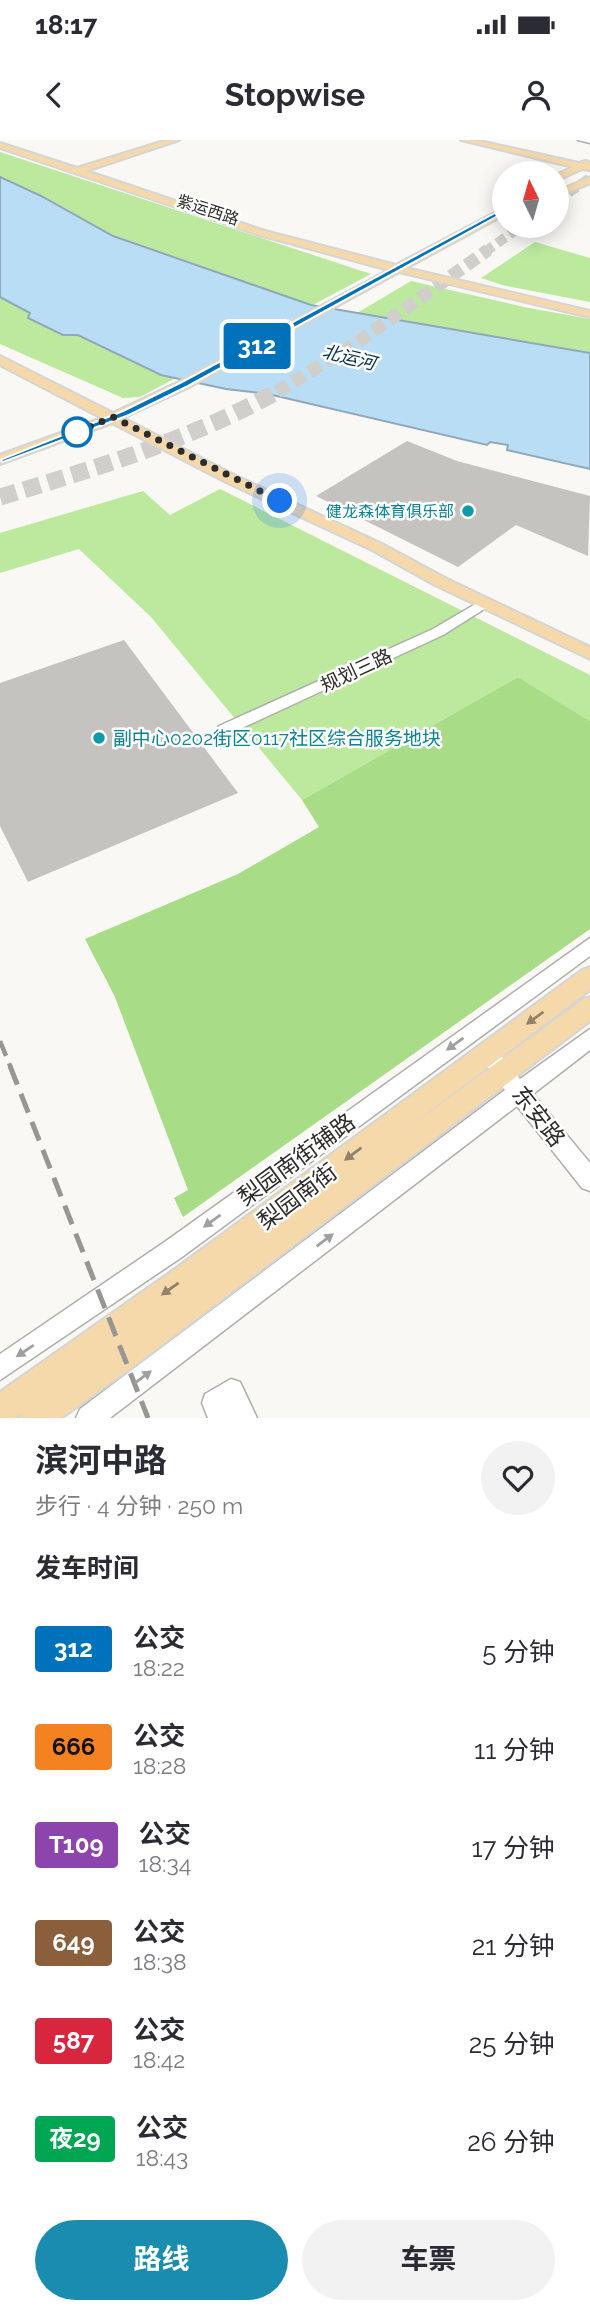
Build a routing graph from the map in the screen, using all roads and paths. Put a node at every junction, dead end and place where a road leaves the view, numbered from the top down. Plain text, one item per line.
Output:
1 (144, 140) edge
2 (175, 140) edge
3 (465, 140) edge
4 (477, 140) edge
5 (581, 140) edge
6 (590, 141) edge
7 (161, 142) edge
8 (0, 144) edge
9 (587, 164) edge
10 (79, 170) junction
11 (569, 173) edge
12 (590, 180) edge
13 (569, 190) edge
14 (492, 217) edge
15 (492, 230) tunnel mouth
16 (446, 242) junction
17 (438, 259) junction
18 (402, 272) junction
19 (590, 312) edge
20 (0, 353) edge
21 (0, 360) edge
22 (125, 418) junction
23 (0, 460) edge
24 (0, 472) edge
25 (484, 603) junction
26 (590, 645) edge
27 (590, 654) edge
28 (224, 730) dead end
29 (590, 946) edge
30 (590, 977) edge
31 (590, 1007) edge
32 (590, 1038) edge
33 (504, 1072) junction
34 (590, 1180) edge
35 (0, 1368) edge
36 (70, 1392) junction
37 (0, 1410) edge
38 (35, 1418) edge
39 (60, 1418) edge
40 (89, 1418) edge
41 (222, 1418) edge
42 (244, 1418) edge

1 - 7 main road
2 - 7 main road
3 - 9 main road
4 - 9 main road
5 - 6 street
7 - 10 main road
8 - 10 main road, 紫运西路
9 - 11 main road
10 - 18 main road, 紫运西路
12 - 13 main road
14 - 16 main road
15 - 17 main road
16 - 17 main road
16 - 18 main road
17 - 18 main road
18 - 19 main road, 紫运西路
18 - 22 main road
20 - 22 main road
21 - 22 main road
22 - 23 main road
22 - 24 main road
22 - 25 main road
22 - 26 main road
25 - 27 main road
25 - 28 street, 规划三路
29 -> 35 street, 梨园南街辅路
30 -> 33 main road, 梨园南街
31 - 33 main road, 梨园南街
32 - 33 street
33 - 34 street, 东安路
33 - 36 main road, 梨园南街
33 -> 37 main road, 梨园南街
40 -> 33 street
36 - 38 main road, 梨园南街
36 - 39 street
41 - 42 street

